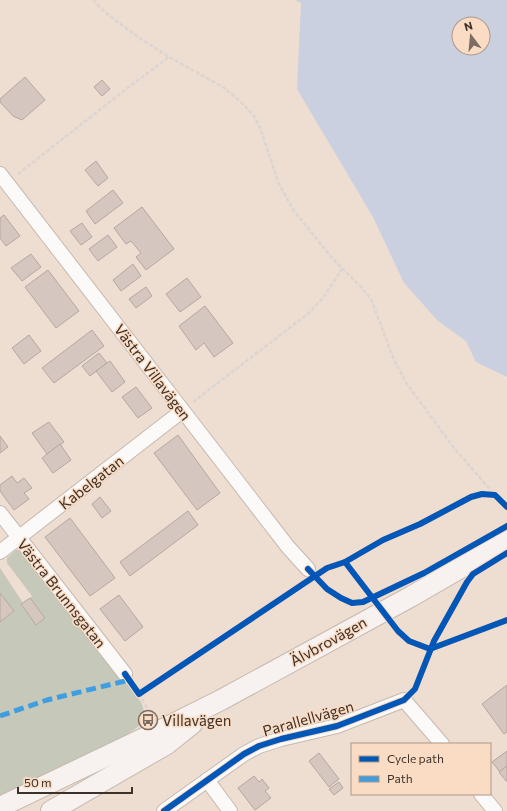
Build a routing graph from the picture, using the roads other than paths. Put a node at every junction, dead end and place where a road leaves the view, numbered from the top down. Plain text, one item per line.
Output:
1 (2, 181) edge
2 (182, 411) junction
3 (0, 512) edge
4 (19, 537) junction
5 (507, 541) edge
6 (0, 552) edge
7 (308, 569) dead end
8 (124, 674) road end
9 (221, 700) junction
10 (441, 743) edge
11 (207, 780) junction
12 (482, 795) edge
13 (0, 807) edge
14 (51, 811) edge
15 (164, 811) edge
16 (230, 811) edge
17 (495, 811) edge

1 - 2 street, Västra Villavägen
2 - 4 street, Kabelgatan
2 - 7 street, Västra Villavägen
3 - 4 street, Västra Brunnsgatan
4 - 6 street, Kabelgatan
4 - 8 street, Västra Brunnsgatan
5 - 9 main road, Älvbrovägen
9 - 13 main road, Älvbrovägen
9 - 14 main road, Älvbrovägen
10 - 11 street, Parallellvägen
11 - 15 street, Parallellvägen
11 - 16 street
12 - 17 street

